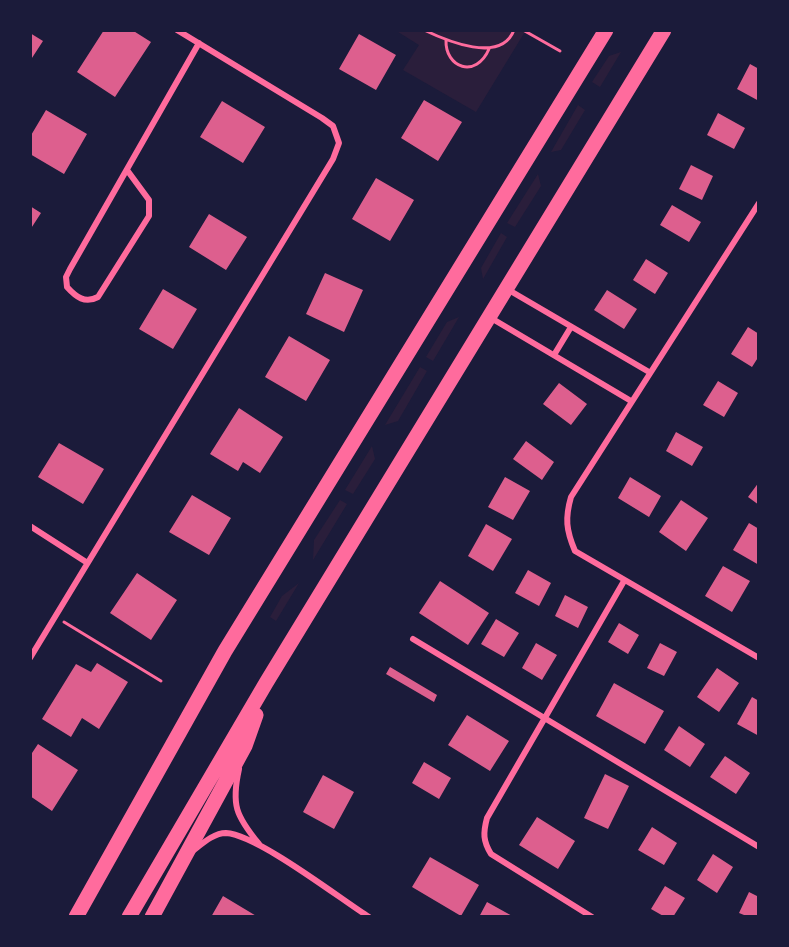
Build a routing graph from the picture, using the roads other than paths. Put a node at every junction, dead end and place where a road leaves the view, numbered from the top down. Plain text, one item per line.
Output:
1 (177, 30) edge
2 (606, 30) edge
3 (664, 30) edge
4 (199, 43) junction
5 (127, 170) junction
6 (759, 203) edge
7 (506, 288) junction
8 (490, 317) junction
9 (571, 327) junction
10 (554, 355) junction
11 (649, 372) junction
12 (632, 401) junction
13 (30, 526) edge
14 (86, 562) junction
15 (624, 581) junction
16 (413, 639) dead end
17 (759, 648) edge
18 (757, 657) edge
19 (30, 658) edge
20 (266, 684) junction
21 (546, 717) junction
22 (244, 746) junction
23 (261, 846) junction
24 (759, 847) edge
25 (182, 863) junction
26 (357, 914) edge
27 (76, 917) edge
28 (129, 917) edge
29 (152, 917) edge
30 (369, 917) edge
31 (592, 917) edge

1 - 4 street
2 - 27 highway
3 - 7 highway
4 - 5 street
4 - 14 street
5 - 5 street
6 - 11 street
7 - 8 highway
7 - 9 street
8 - 10 street
8 - 20 highway
9 - 10 street
9 - 11 street
10 - 12 street
11 - 12 street
12 - 15 street
13 - 14 street
14 - 19 street
15 - 18 street
15 - 21 street
16 - 21 street
17 - 18 street
20 - 22 highway
20 - 28 highway
21 - 24 street
21 - 31 street
22 - 23 street
22 - 25 highway
23 - 25 street
23 - 26 street
25 - 29 highway
26 - 30 street

